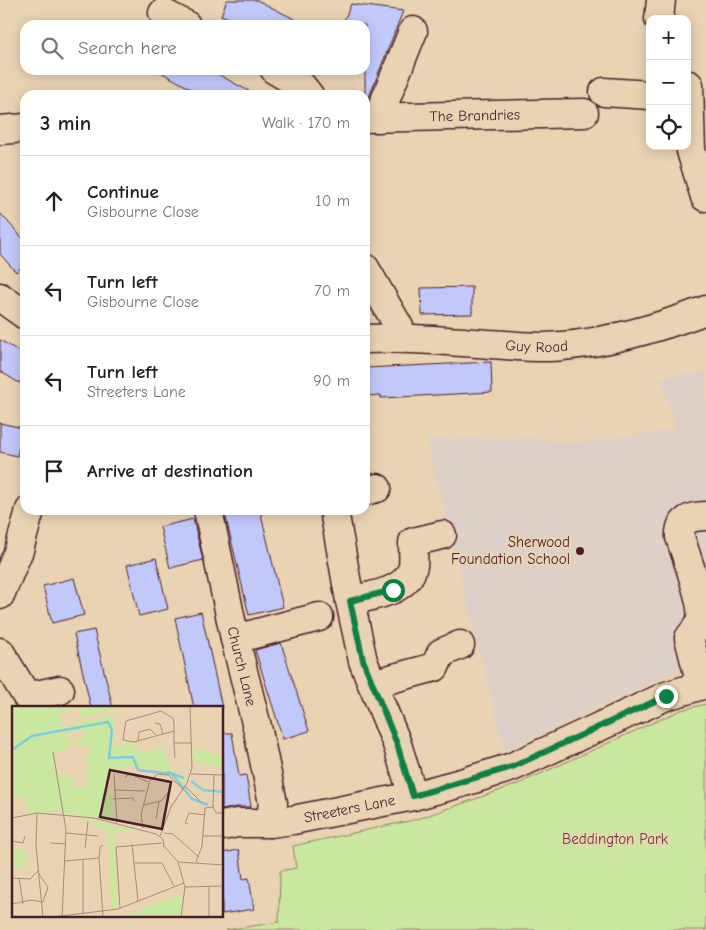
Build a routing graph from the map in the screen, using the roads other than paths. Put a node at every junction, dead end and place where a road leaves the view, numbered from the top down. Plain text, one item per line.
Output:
1 (661, 0) edge
2 (163, 13) dead end
3 (659, 15) edge
4 (176, 20) edge
5 (413, 31) dead end
6 (284, 75) edge
7 (304, 90) edge
8 (604, 92) dead end
9 (646, 95) edge
10 (691, 99) edge
11 (584, 113) dead end
12 (372, 118) edge
13 (20, 128) edge
14 (0, 130) edge
15 (699, 151) edge
16 (705, 197) edge
17 (370, 277) edge
18 (0, 298) edge
19 (706, 310) edge
20 (20, 312) edge
21 (403, 338) junction
22 (370, 339) edge
23 (29, 515) edge
24 (209, 515) edge
25 (335, 515) edge
26 (706, 516) edge
27 (442, 535) dead end
28 (0, 595) edge
29 (350, 601) junction
30 (319, 617) dead end
31 (702, 627) edge
32 (235, 639) junction
33 (460, 645) dead end
34 (0, 652) edge
35 (372, 684) junction
36 (703, 684) edge
37 (60, 690) dead end
38 (413, 796) junction
39 (271, 813) junction
40 (224, 826) edge

1 - 3 street
2 - 4 street
5 - 12 street
6 - 7 street
8 - 9 street
10 - 15 street
11 - 12 street, The Brandries
13 - 14 street
15 - 16 street
17 - 21 street
18 - 20 street
19 - 21 street, Guy Road
21 - 22 street, Guy Road
23 - 28 street
24 - 32 street, Church Lane
25 - 29 street
26 - 31 street
27 - 29 street
29 - 35 street
30 - 32 street
31 - 36 street
32 - 39 street, Church Lane
33 - 35 street
34 - 37 street
35 - 38 street
36 - 38 street, Streeters Lane
38 - 39 street, Streeters Lane
39 - 40 street, Streeters Lane

